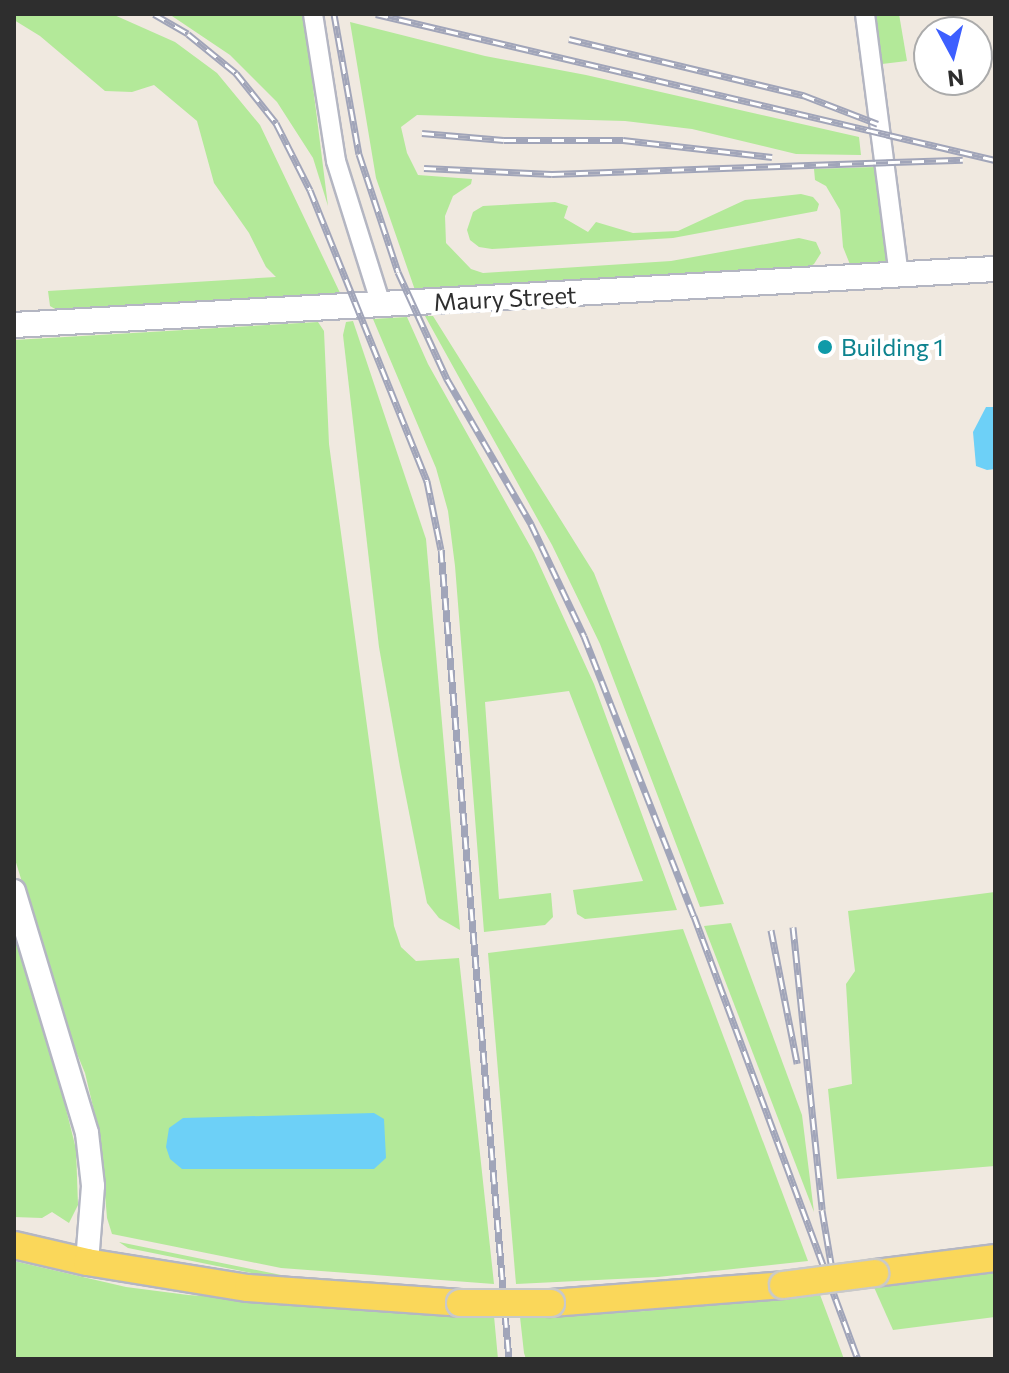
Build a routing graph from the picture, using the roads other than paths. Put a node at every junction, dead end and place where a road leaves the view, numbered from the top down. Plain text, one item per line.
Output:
1 (313, 14) edge
2 (865, 14) edge
3 (995, 269) edge
4 (899, 276) junction
5 (381, 305) junction
6 (14, 325) edge
7 (14, 891) edge
8 (14, 1245) edge
9 (995, 1258) edge
10 (87, 1262) junction

1 - 5 street
2 - 4 street
3 - 4 main road, Maury Street
4 - 5 main road, Maury Street
5 - 6 main road, Maury Street
7 - 10 street
8 - 10 main road
9 - 10 main road, bridge

